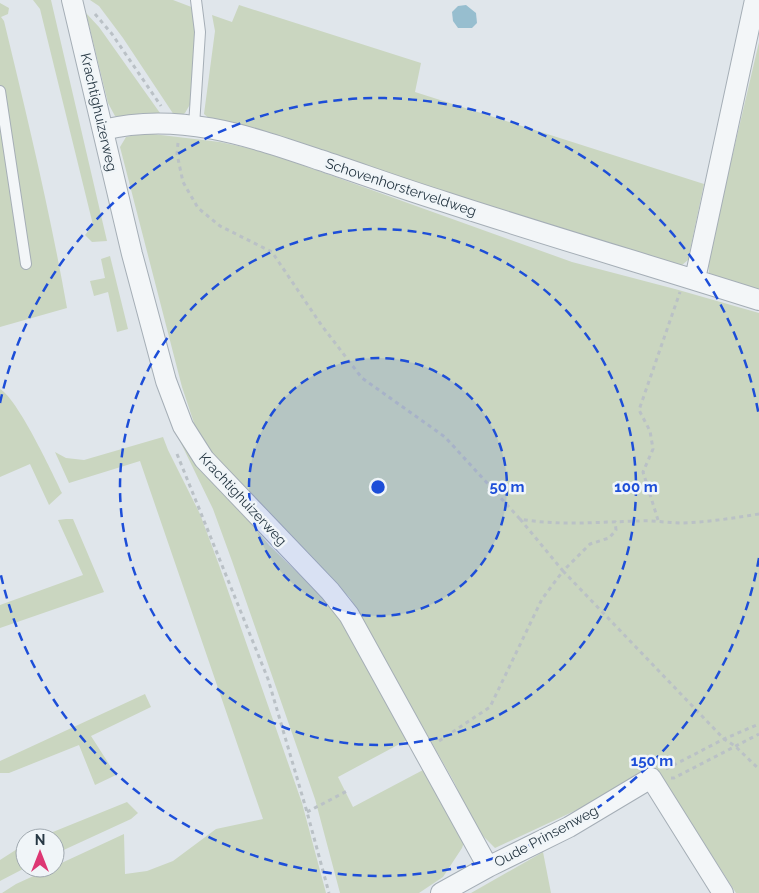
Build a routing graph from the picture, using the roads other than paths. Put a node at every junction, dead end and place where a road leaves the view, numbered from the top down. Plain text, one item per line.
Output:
1 (196, 0) edge
2 (755, 0) edge
3 (71, 1) edge
4 (0, 92) edge
5 (194, 126) junction
6 (103, 130) junction
7 (26, 264) dead end
8 (690, 278) junction
9 (759, 300) edge
10 (488, 867) junction
11 (441, 893) edge
12 (723, 893) edge

1 - 5 lane
2 - 8 street
3 - 6 street, Krachtighuizerweg
4 - 7 lane
5 - 6 street, Schovenhorsterveldweg
5 - 8 street, Schovenhorsterveldweg
6 - 10 street, Krachtighuizerweg
8 - 9 street, Schovenhorsterveldweg
10 - 11 street, Oude Prinsenweg
10 - 12 street, Oude Prinsenweg

